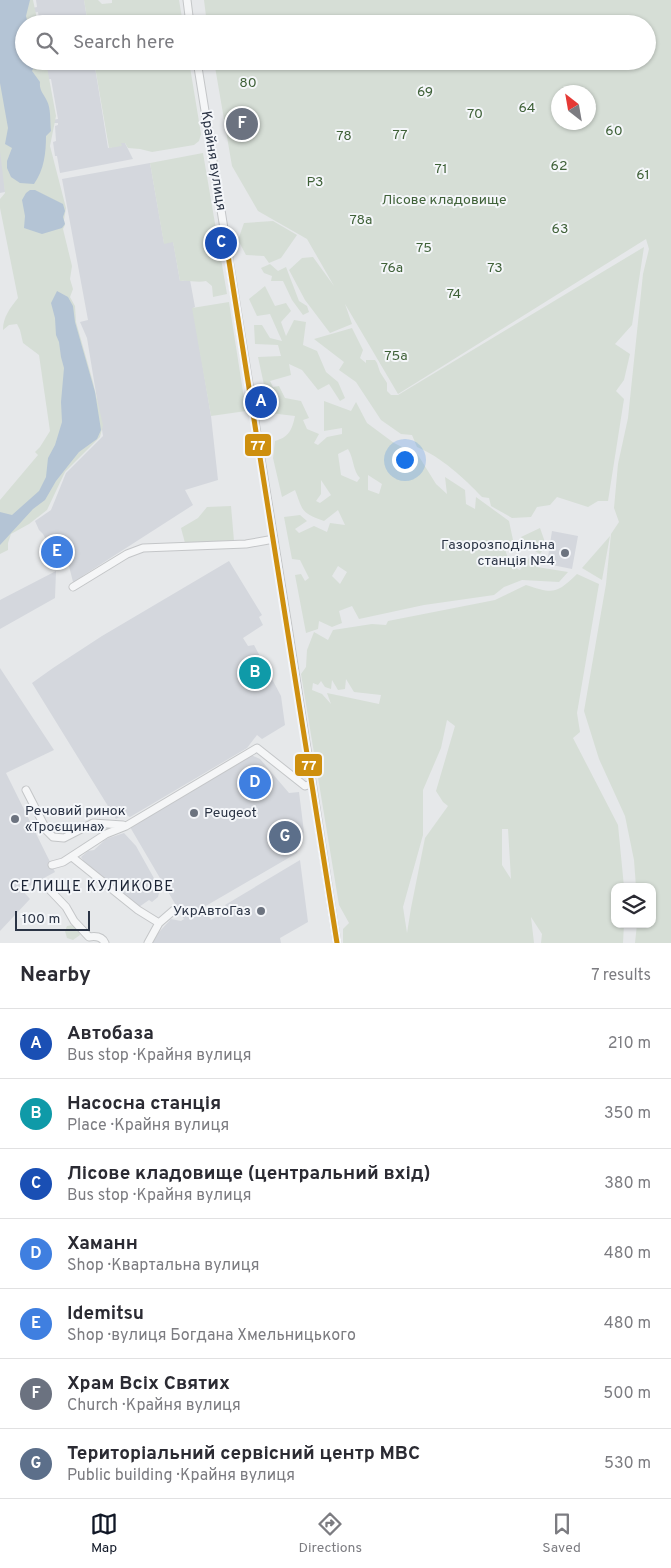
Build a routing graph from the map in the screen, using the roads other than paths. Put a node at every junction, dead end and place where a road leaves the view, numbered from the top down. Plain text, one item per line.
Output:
1 (187, 0) edge
2 (189, 15) edge
3 (198, 70) edge
4 (274, 540) junction
5 (73, 587) dead end
6 (312, 784) junction
7 (26, 790) dead end
8 (126, 826) junction
9 (72, 856) junction
10 (52, 865) dead end
11 (49, 890) dead end
12 (174, 910) dead end
13 (159, 923) junction
14 (105, 943) edge
15 (148, 943) edge
16 (337, 943) edge

1 - 2 street
3 - 4 street, Крайня вулиця
4 - 5 street
4 - 6 street, Крайня вулиця
6 - 8 street
6 - 16 street, Крайня вулиця
7 - 8 street
8 - 9 street
9 - 10 street
9 - 13 street
11 - 14 street
12 - 13 street
13 - 15 street

